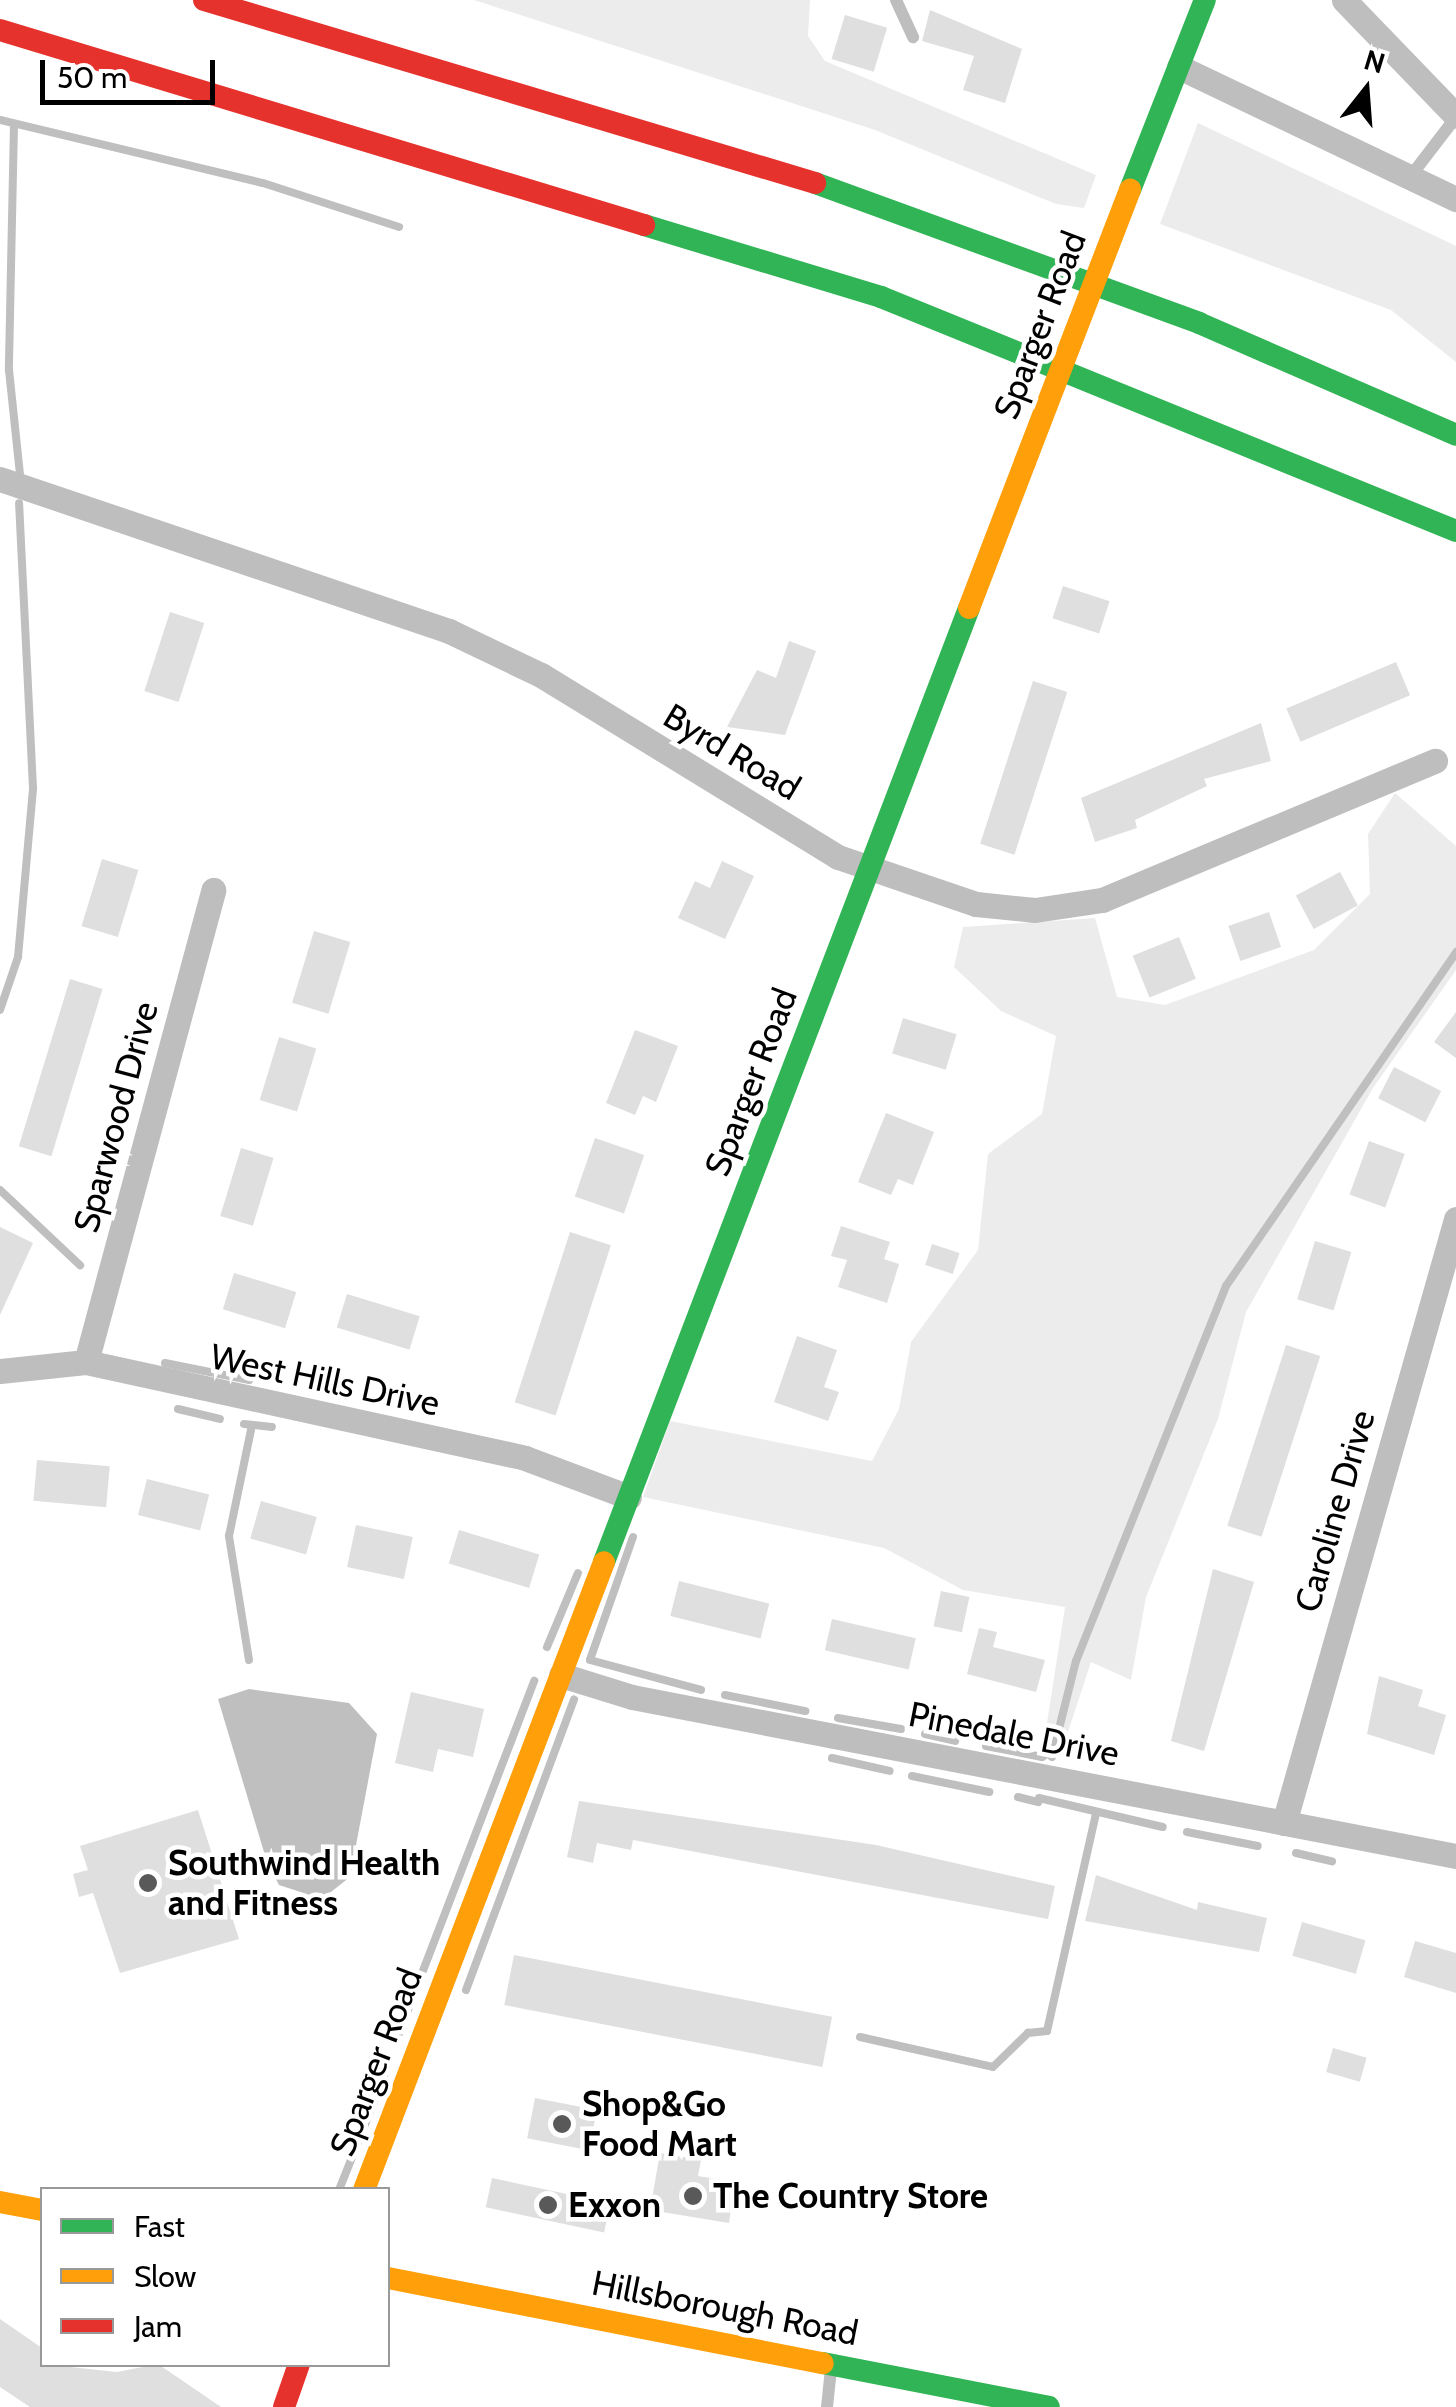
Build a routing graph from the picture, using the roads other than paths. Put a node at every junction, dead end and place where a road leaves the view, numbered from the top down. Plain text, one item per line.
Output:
1 (204, 0) edge
2 (896, 0) edge
3 (1204, 0) edge
4 (1344, 0) edge
5 (0, 30) edge
6 (913, 38) dead end
7 (1178, 66) junction
8 (1456, 116) edge
9 (1410, 176) junction
10 (1456, 199) edge
11 (1456, 435) edge
12 (0, 479) edge
13 (1456, 532) edge
14 (1435, 761) dead end
15 (870, 872) junction
16 (213, 890) dead end
17 (1456, 1219) edge
18 (86, 1362) junction
19 (0, 1371) edge
20 (630, 1496) junction
21 (561, 1675) junction
22 (1284, 1822) junction
23 (1456, 1856) edge
24 (365, 2187) edge
25 (0, 2202) edge
26 (40, 2210) edge
27 (390, 2278) edge
28 (832, 2365) junction
29 (298, 2367) edge
30 (290, 2401) edge
31 (827, 2407) edge
32 (1049, 2407) edge

1 - 11 main road
2 - 6 lane
3 - 7 main road, Sparger Road
4 - 8 street
5 - 13 main road
7 - 9 street
7 - 15 main road, Sparger Road, bridge
8 - 9 lane
9 - 10 street
12 - 15 street, Byrd Road
14 - 15 street, Byrd Road
15 - 20 main road, Sparger Road
16 - 18 street, Sparwood Drive
17 - 22 street, Caroline Drive
18 - 19 street, West Hills Drive
18 - 20 street, West Hills Drive
20 - 21 main road, Sparger Road
21 - 22 street, Pinedale Drive
21 - 24 main road, Sparger Road
22 - 23 street, Pinedale Drive
25 - 26 main road
27 - 28 main road, Hillsborough Road
28 - 31 lane
28 - 32 main road, Hillsborough Road
29 - 30 main road

